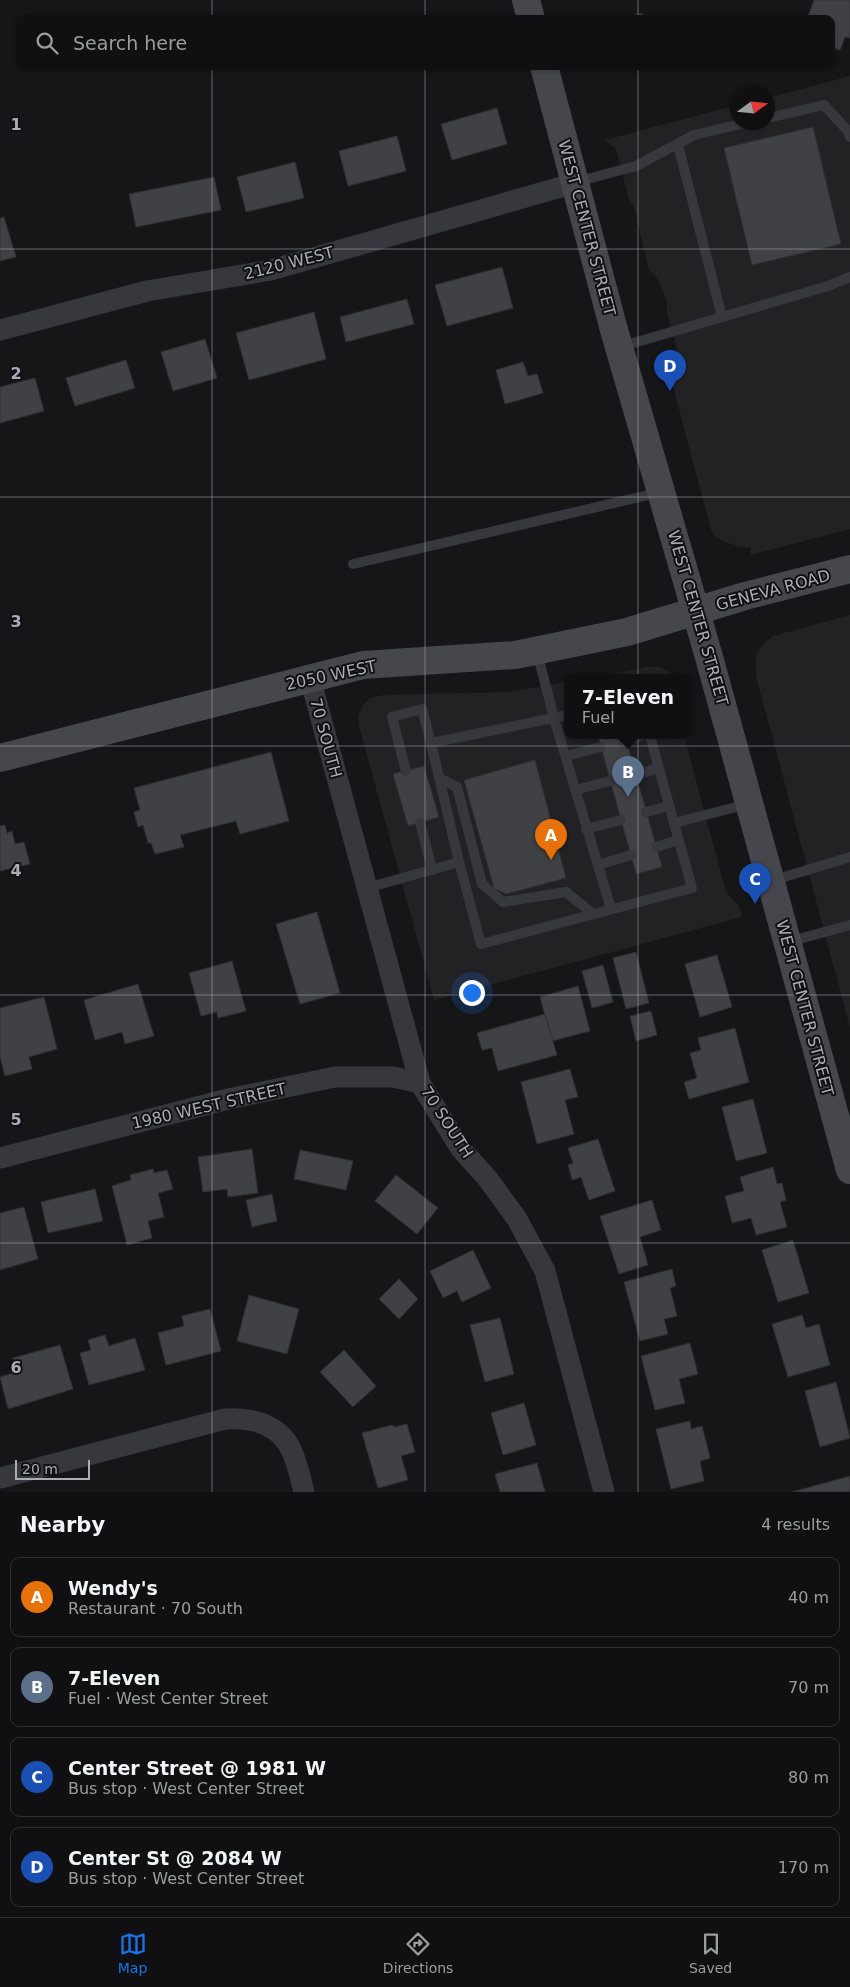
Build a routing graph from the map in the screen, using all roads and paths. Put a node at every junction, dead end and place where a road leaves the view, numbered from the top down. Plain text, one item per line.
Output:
1 (526, 0) edge
2 (530, 15) edge
3 (545, 70) edge
4 (775, 116) edge
5 (730, 126) edge
6 (850, 137) edge
7 (678, 144) junction
8 (574, 183) junction
9 (850, 277) edge
10 (722, 317) junction
11 (0, 330) edge
12 (619, 348) junction
13 (662, 491) junction
14 (353, 564) dead end
15 (850, 569) edge
16 (696, 611) junction
17 (537, 651) junction
18 (310, 678) junction
19 (564, 716) edge
20 (554, 718) junction
21 (630, 739) edge
22 (651, 739) edge
23 (626, 740) dead end
24 (431, 743) junction
25 (601, 747) dead end
26 (566, 756) junction
27 (0, 758) edge
28 (658, 768) junction
29 (406, 771) dead end
30 (636, 774) dead end
31 (439, 778) junction
32 (610, 781) dead end
33 (576, 790) junction
34 (749, 804) junction
35 (669, 806) junction
36 (646, 812) dead end
37 (621, 820) dead end
38 (420, 822) dead end
39 (674, 823) junction
40 (586, 829) junction
41 (678, 840) junction
42 (656, 847) dead end
43 (631, 855) dead end
44 (850, 857) edge
45 (459, 862) junction
46 (598, 865) junction
47 (432, 870) junction
48 (770, 881) junction
49 (367, 888) junction
50 (611, 909) junction
51 (594, 914) junction
52 (850, 925) edge
53 (787, 942) junction
54 (420, 1084) junction
55 (0, 1158) edge
56 (850, 1170) edge
57 (0, 1478) edge
58 (304, 1492) edge
59 (604, 1492) edge

1 - 2 main road
3 - 8 main road, WEST CENTER STREET
4 - 6 lane
5 - 7 lane
7 - 8 lane
7 - 10 lane
8 - 11 street, 2120 WEST
8 - 12 main road, WEST CENTER STREET
9 - 10 lane
10 - 12 lane
12 - 13 main road, WEST CENTER STREET
13 - 14 lane
13 - 16 main road, WEST CENTER STREET
15 - 16 main road, GENEVA ROAD
16 - 17 main road, 2050 WEST
16 - 34 main road, WEST CENTER STREET
17 - 18 main road, 2050 WEST
17 - 20 lane
18 - 27 main road, 2050 WEST
18 - 49 street, 70 SOUTH
19 - 20 lane
20 - 24 lane
20 - 26 lane
21 - 23 lane
22 - 28 lane
24 - 29 lane
24 - 31 lane
25 - 26 lane
26 - 33 lane
28 - 30 lane
28 - 35 lane
31 - 45 lane
31 - 51 lane
32 - 33 lane
33 - 40 lane
34 - 39 lane
34 - 48 main road, WEST CENTER STREET
35 - 36 lane
35 - 39 lane
37 - 40 lane
38 - 47 lane
39 - 41 lane
40 - 46 lane
41 - 42 lane
41 - 50 lane
43 - 46 lane
44 - 48 lane
45 - 47 lane
45 - 51 lane
46 - 50 lane
47 - 49 lane
48 - 53 main road, WEST CENTER STREET
49 - 54 street, 70 SOUTH
50 - 51 lane
52 - 53 lane
53 - 56 main road, WEST CENTER STREET
54 - 55 street, 1980 WEST STREET
54 - 59 street, 70 SOUTH
57 - 58 street

